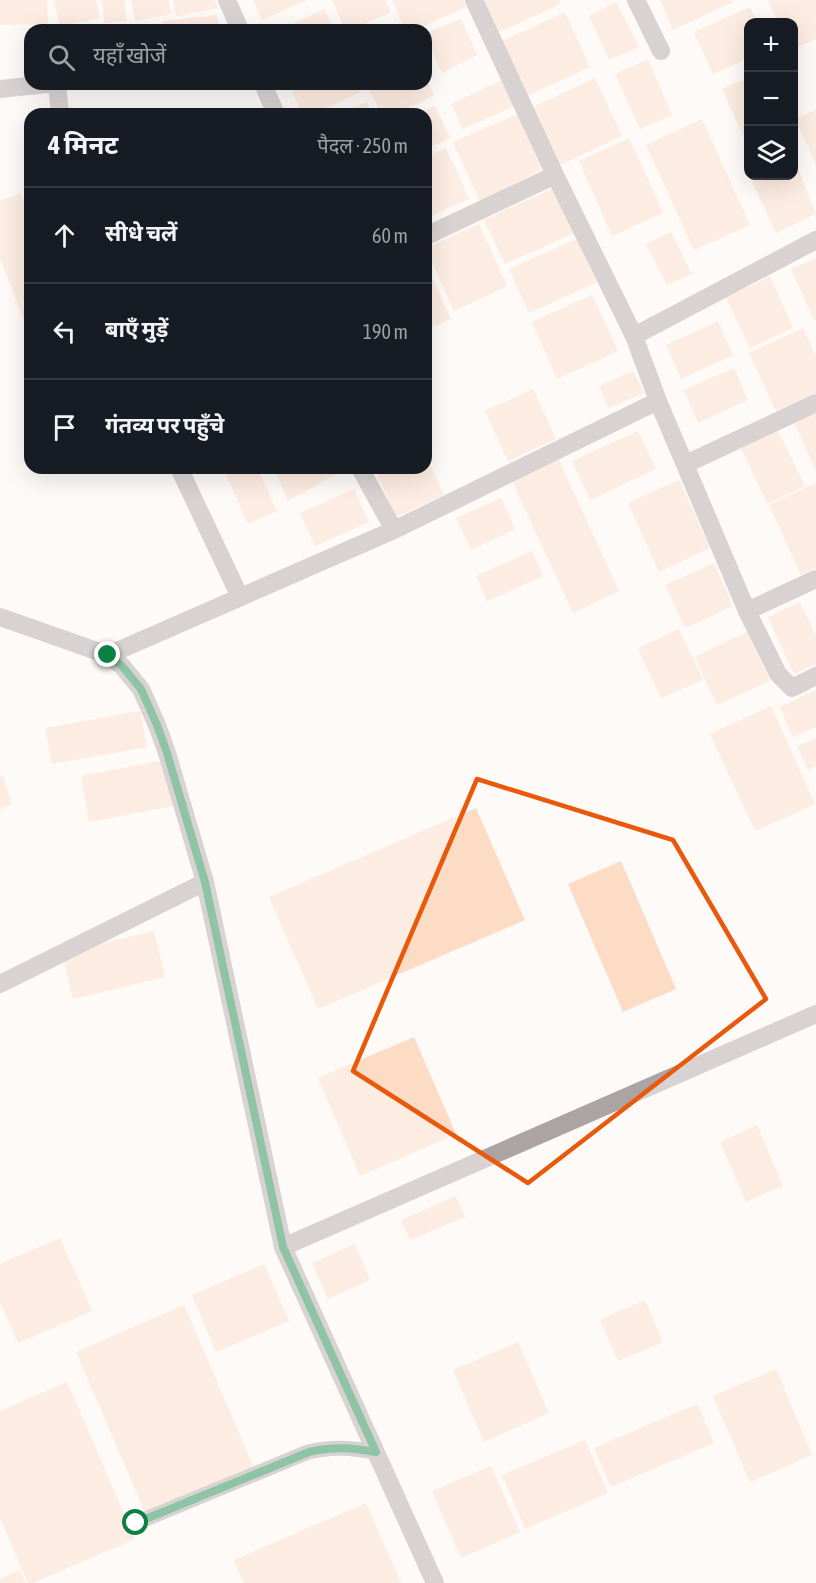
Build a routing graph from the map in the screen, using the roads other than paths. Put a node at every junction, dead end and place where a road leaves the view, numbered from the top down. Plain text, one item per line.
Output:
1 (227, 0) edge
2 (474, 0) edge
3 (636, 0) edge
4 (237, 24) edge
5 (661, 51) dead end
6 (24, 86) edge
7 (0, 89) edge
8 (58, 90) edge
9 (266, 90) edge
10 (59, 108) edge
11 (273, 108) edge
12 (555, 175) junction
13 (432, 233) edge
14 (816, 240) edge
15 (634, 336) junction
16 (658, 401) junction
17 (816, 403) edge
18 (686, 464) junction
19 (182, 474) edge
20 (363, 474) edge
21 (394, 530) junction
22 (816, 579) edge
23 (240, 597) junction
24 (747, 610) junction
25 (0, 616) edge
26 (108, 655) junction
27 (816, 676) edge
28 (205, 882) junction
29 (0, 984) edge
30 (816, 1014) edge
31 (283, 1247) junction
32 (376, 1452) junction
33 (136, 1523) dead end
34 (435, 1583) edge

1 - 4 street
2 - 12 street
3 - 5 street
6 - 7 street
8 - 10 street
9 - 11 street
12 - 13 street
12 - 15 street
14 - 15 street
15 - 16 street
16 - 18 street
16 - 21 street
17 - 18 street
18 - 24 street
19 - 23 street
20 - 21 street
21 - 23 street
22 - 24 street
23 - 26 street
24 - 27 street
25 - 26 street
26 - 28 street
28 - 29 street
28 - 31 street
30 - 31 street
31 - 32 street
32 - 33 lane
32 - 34 street

